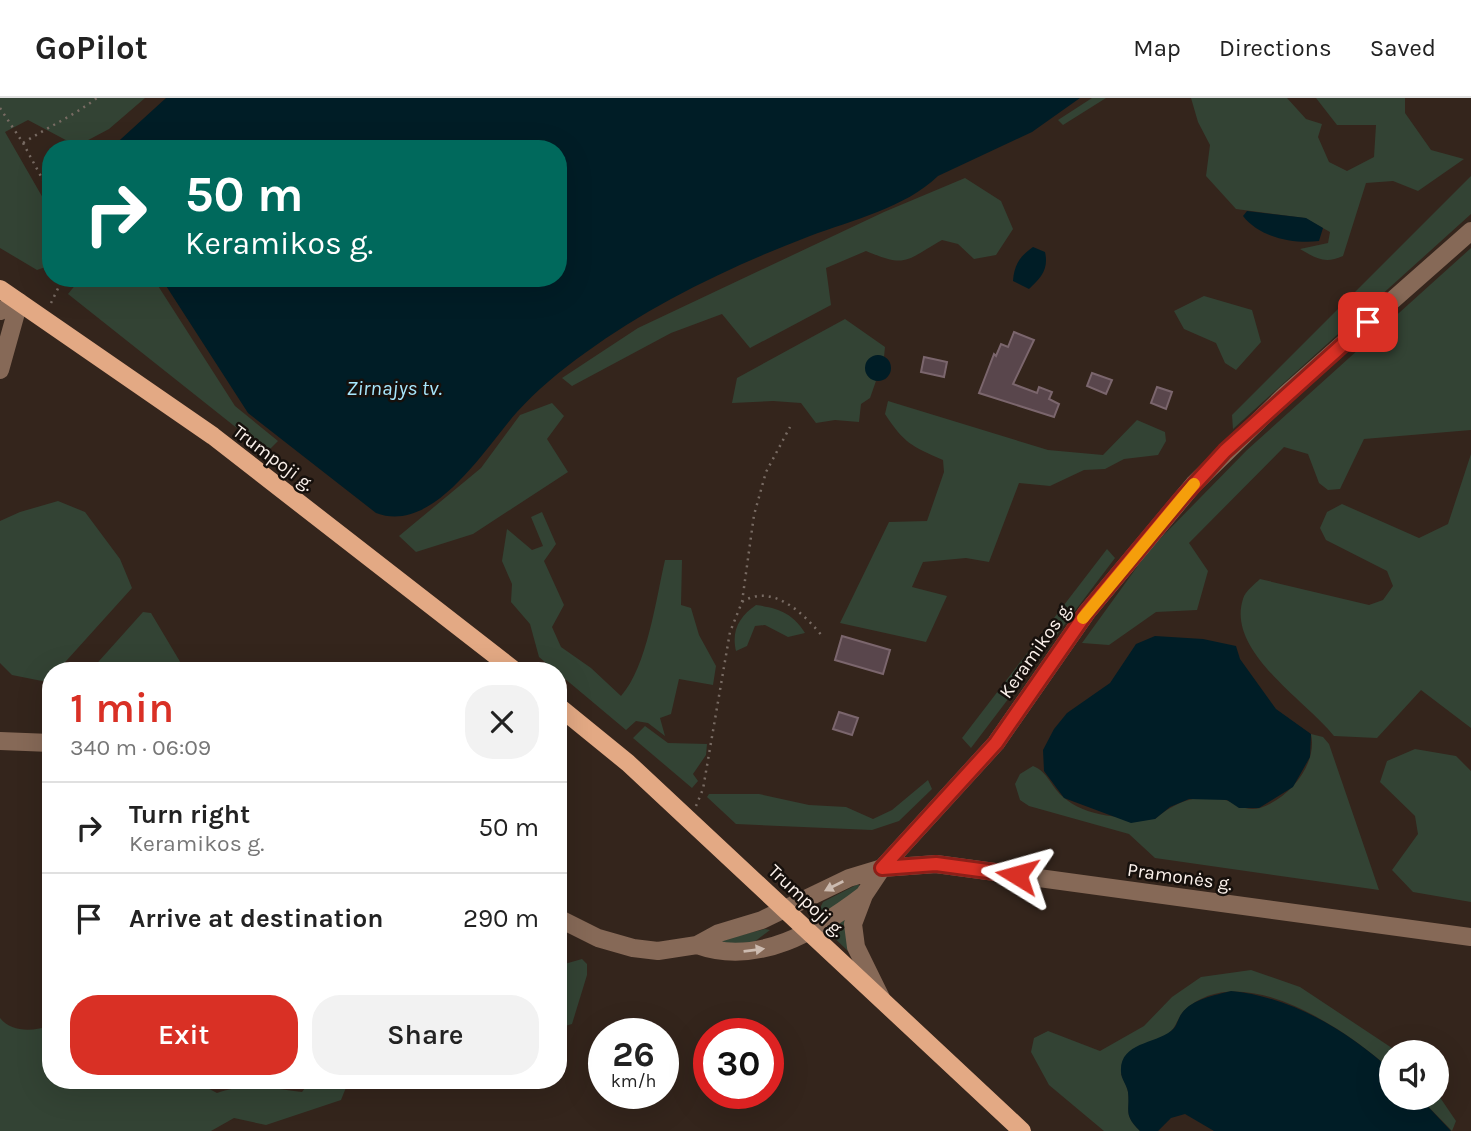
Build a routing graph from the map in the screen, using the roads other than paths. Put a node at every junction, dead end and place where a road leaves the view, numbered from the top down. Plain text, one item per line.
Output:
1 (1471, 231) edge
2 (0, 289) edge
3 (19, 302) junction
4 (0, 311) edge
5 (0, 370) edge
6 (504, 662) edge
7 (567, 713) edge
8 (0, 741) edge
9 (42, 743) edge
10 (882, 868) junction
11 (864, 895) junction
12 (787, 910) junction
13 (567, 922) edge
14 (810, 931) junction
15 (1471, 937) edge
16 (697, 946) junction
17 (881, 998) junction
18 (1022, 1131) edge

1 - 10 street, Keramikos g.
2 - 3 main road, Trumpoji g.
3 - 4 street
3 - 5 street
3 - 6 main road, Trumpoji g.
7 - 12 main road, Trumpoji g.
8 - 9 street
10 - 11 street
10 -> 12 street, Pramonės g.
10 - 15 street, Pramonės g.
11 - 14 street
11 - 17 street
12 - 14 main road, Trumpoji g.
12 - 16 street, Pramonės g.
13 - 16 street
16 -> 14 street
14 - 17 main road, Trumpoji g.
17 - 18 main road, Trumpoji g.

